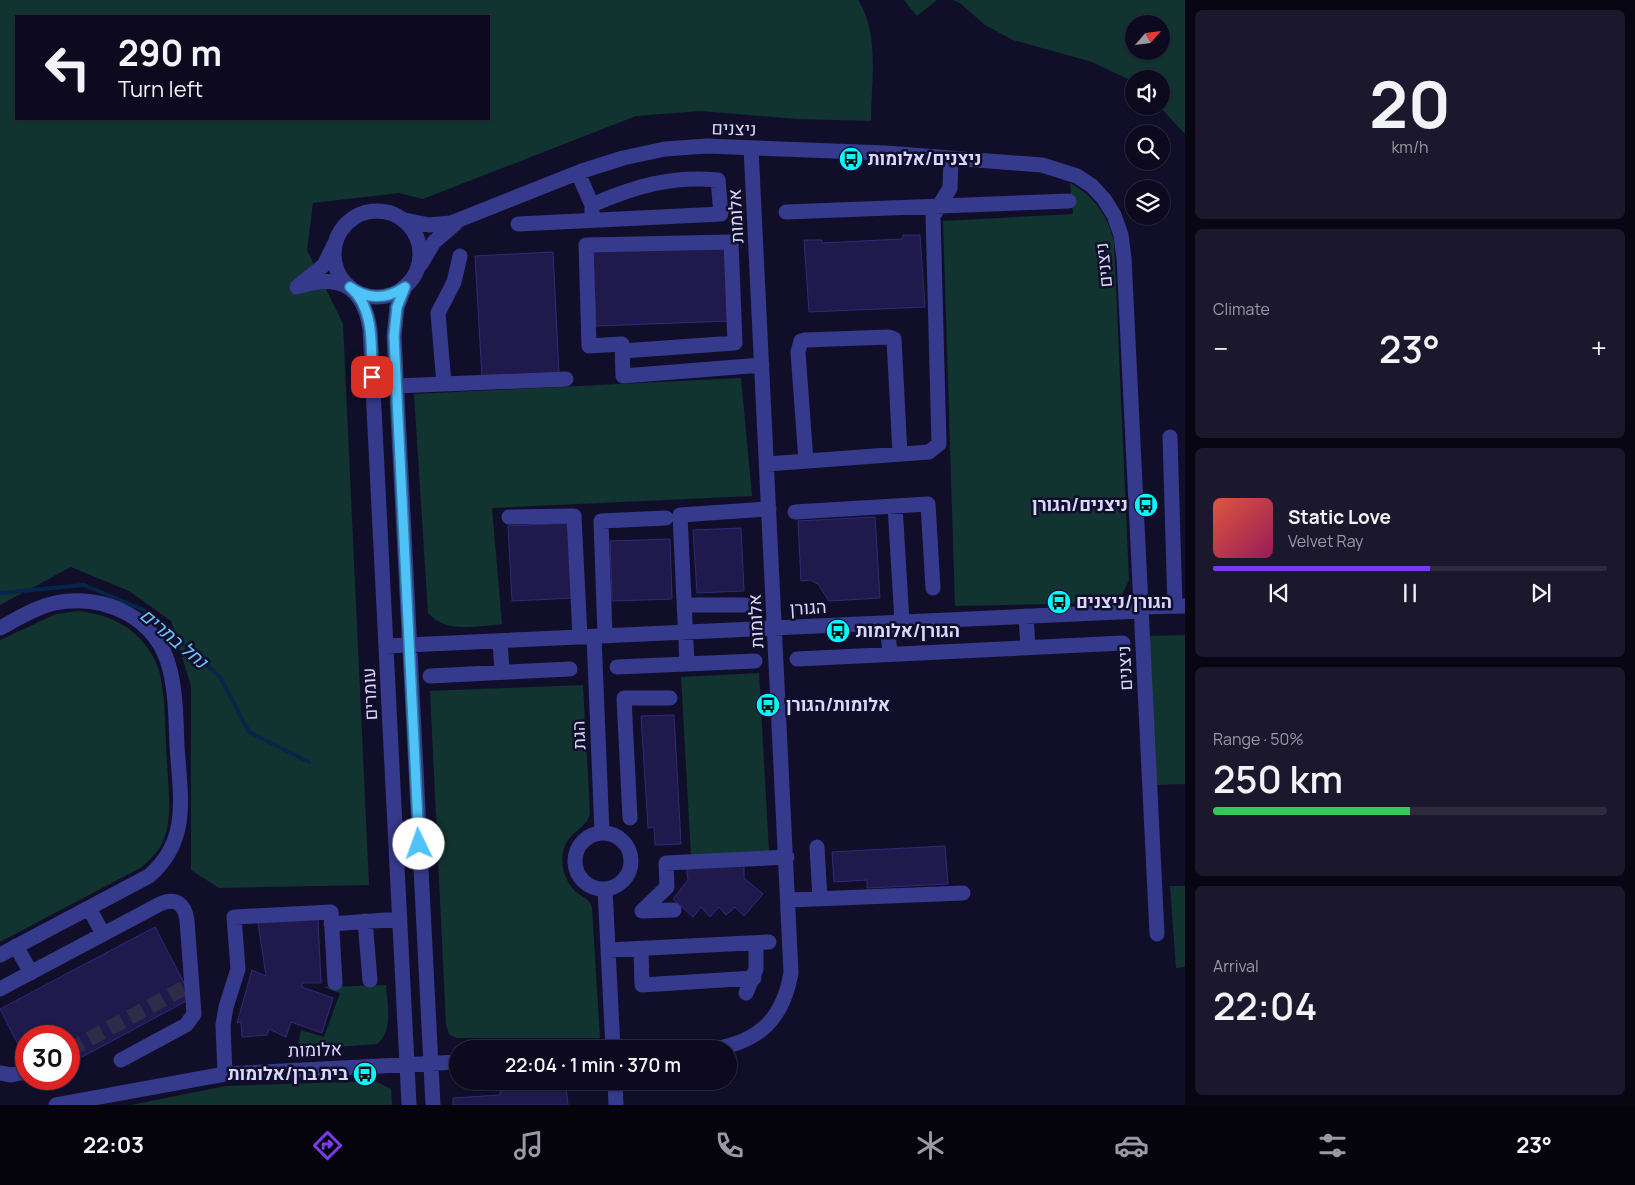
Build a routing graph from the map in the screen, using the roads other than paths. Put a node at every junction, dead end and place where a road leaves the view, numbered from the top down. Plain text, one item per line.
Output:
1 (751, 148) junction
2 (951, 159) junction
3 (578, 173) junction
4 (1069, 201) dead end
5 (592, 205) junction
6 (939, 206) junction
7 (786, 212) dead end
8 (464, 219) junction
9 (405, 220) junction
10 (592, 220) junction
11 (518, 224) dead end
12 (336, 241) junction
13 (460, 256) dead end
14 (419, 266) junction
15 (350, 287) junction
16 (405, 287) junction
17 (694, 346) junction
18 (622, 351) junction
19 (762, 365) junction
20 (696, 370) junction
21 (566, 379) dead end
22 (444, 384) junction
23 (396, 386) junction
24 (1170, 437) dead end
25 (900, 454) junction
26 (806, 461) junction
27 (767, 464) junction
28 (895, 506) junction
29 (769, 509) junction
30 (795, 512) dead end
31 (509, 517) dead end
32 (666, 518) dead end
33 (933, 588) dead end
34 (745, 605) dead end
35 (685, 606) junction
36 (1180, 606) edge
37 (1141, 609) junction
38 (1026, 616) junction
39 (894, 622) junction
40 (0, 628) edge
41 (775, 628) junction
42 (686, 632) junction
43 (593, 636) junction
44 (500, 641) junction
45 (1123, 643) dead end
46 (409, 645) junction
47 (386, 646) junction
48 (1028, 648) junction
49 (890, 654) junction
50 (797, 659) dead end
51 (755, 661) dead end
52 (688, 664) junction
53 (617, 667) dead end
54 (570, 669) dead end
55 (502, 672) junction
56 (430, 676) dead end
57 (670, 698) dead end
58 (626, 742) junction
59 (598, 744) junction
60 (630, 818) dead end
61 (602, 833) junction
62 (818, 847) dead end
63 (787, 857) junction
64 (605, 889) junction
65 (963, 893) dead end
66 (820, 898) junction
67 (789, 900) junction
68 (89, 908) junction
69 (674, 910) dead end
70 (400, 919) junction
71 (365, 921) junction
72 (331, 924) junction
73 (103, 934) junction
74 (1157, 934) dead end
75 (16, 946) junction
76 (641, 948) junction
77 (608, 950) junction
78 (0, 955) edge
79 (30, 973) junction
80 (754, 978) junction
81 (370, 980) dead end
82 (335, 982) dead end
83 (0, 989) edge
84 (746, 993) dead end
85 (613, 1040) edge
86 (737, 1043) edge
87 (121, 1060) dead end
88 (449, 1063) edge
89 (430, 1064) junction
90 (407, 1065) junction
91 (0, 1073) edge
92 (15, 1074) edge
93 (225, 1074) junction
94 (615, 1090) edge
95 (56, 1105) edge
96 (409, 1105) edge
97 (433, 1105) edge
98 (616, 1105) edge

1 - 2 street, ניצנים
1 - 3 street, ניצנים
1 - 19 street, אלומות
2 - 6 street
2 - 37 street, ניצנים
3 - 5 street
3 - 8 street, ניצנים
4 - 6 street
5 - 10 street
5 - 10 street
6 - 7 street
6 - 25 street
8 - 9 street, ניצנים
8 - 14 street, ניצנים
9 - 12 street
9 - 14 street
10 - 11 street
12 - 15 street
12 - 15 street
13 - 22 street
14 - 16 street
15 - 16 street
15 - 47 street, עומרים
16 - 23 street
17 - 18 street
17 - 18 street
17 - 20 street
18 - 20 street
19 - 20 street
19 - 27 street, אלומות
21 - 22 street
22 - 23 street
23 - 46 street
24 - 36 street
25 - 26 street
25 - 26 street
26 - 27 street
27 - 29 street, אלומות
28 - 30 street
28 - 33 street
28 - 39 street
29 - 35 street
29 - 41 street, אלומות
31 - 43 street
32 - 43 street
34 - 35 street
35 - 42 street
36 - 37 street, הגורן
37 - 38 street, הגורן
37 - 74 street, ניצנים
38 - 39 street, הגורן
38 - 48 street
39 - 41 street, הגורן
39 - 49 street
40 - 68 street
41 - 42 street, הגורן
41 - 63 street, אלומות
42 - 43 street, הגורן
42 - 52 street
43 - 44 street, הגורן
43 - 59 street, הגת
44 - 46 street, הגורן
44 - 55 street
45 - 48 street
46 - 47 street, הגורן
46 - 89 street
47 - 70 street, עומרים
48 - 49 street
49 - 50 street
51 - 52 street
52 - 53 street
54 - 55 street
55 - 56 street
57 - 58 street
58 - 59 street
58 - 60 street
59 - 61 street, הגת
61 - 64 street
61 - 64 street
62 - 66 street
63 - 67 street, אלומות
63 - 69 street
64 - 77 street
65 - 66 street
66 - 67 street
67 - 86 street, אלומות
68 - 73 street
68 - 75 street
70 - 71 street
70 - 90 street, עומרים
71 - 72 street
71 - 81 street
72 - 82 street
72 - 93 street
73 - 79 street
73 - 87 street
75 - 78 street
75 - 79 street
76 - 77 street
76 - 80 street
76 - 80 street
77 - 85 street
79 - 83 street
80 - 84 street
88 - 89 street, אלומות
89 - 90 street, אלומות
89 - 97 street
90 - 93 street, אלומות
90 - 96 street, עומרים
91 - 92 street
93 - 95 street, אלומות
94 - 98 street

